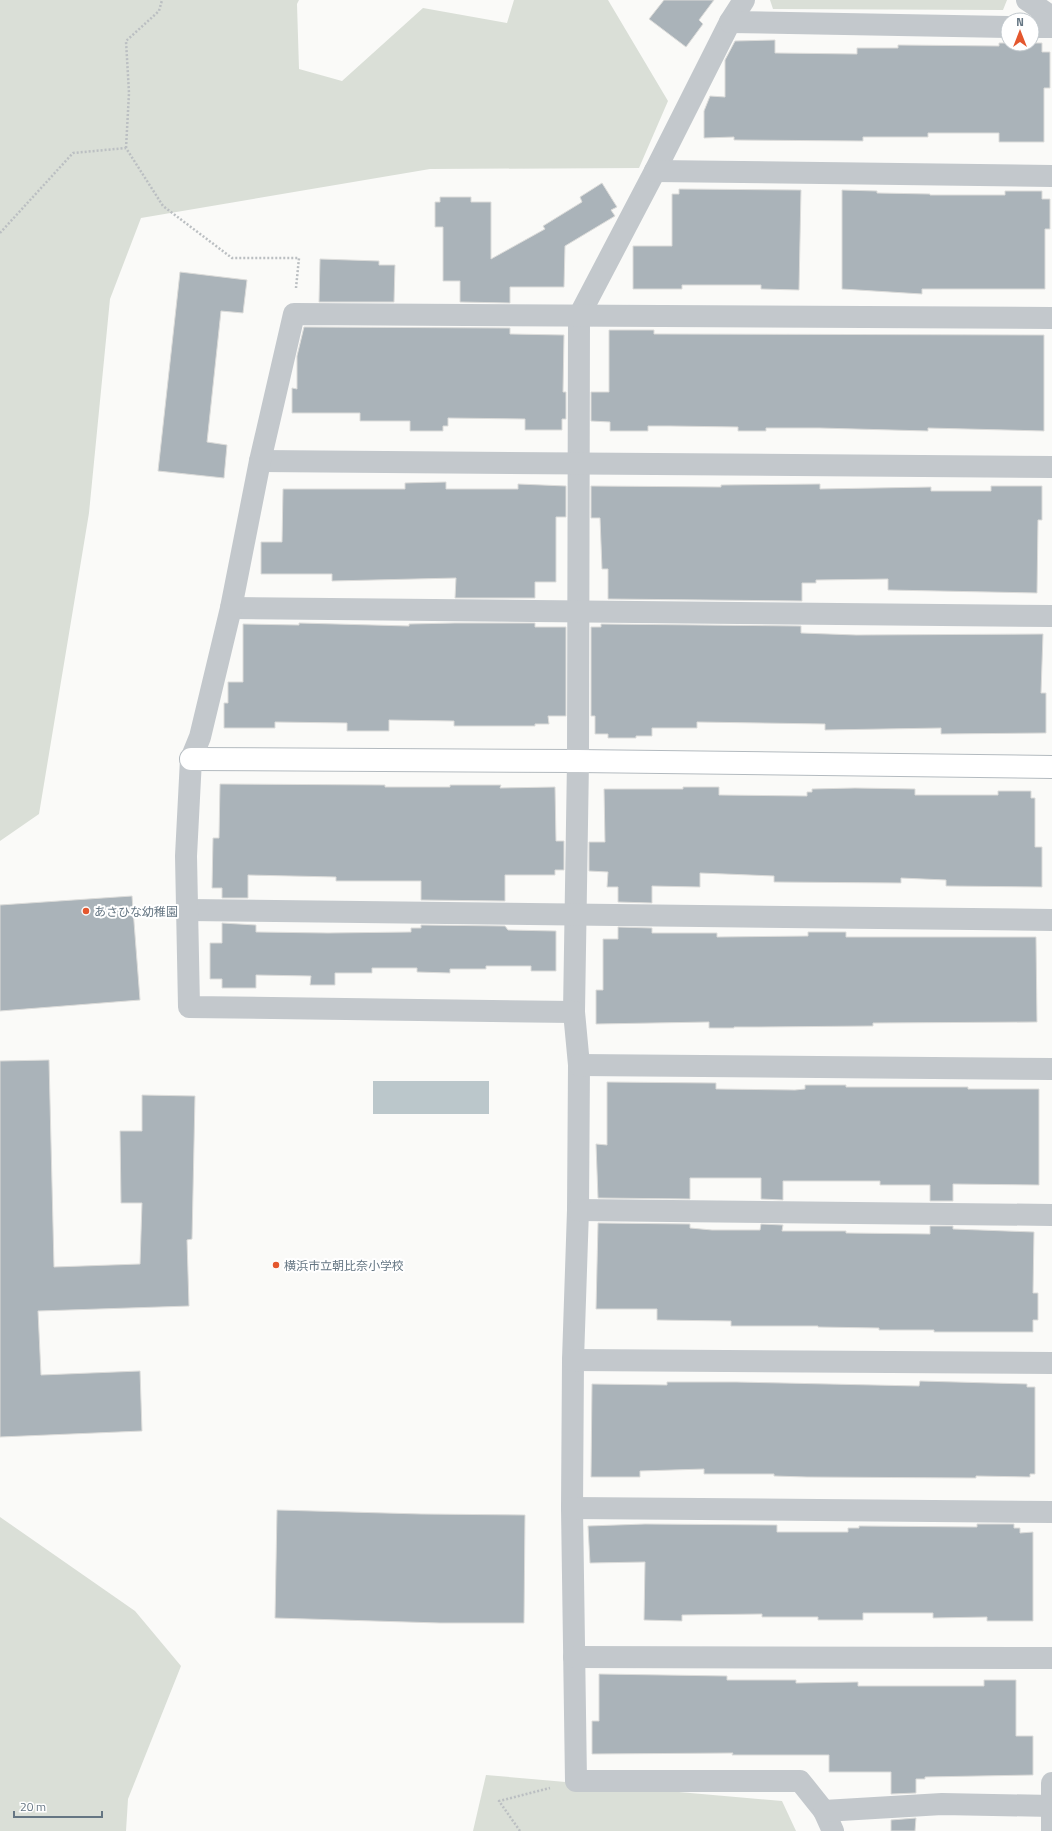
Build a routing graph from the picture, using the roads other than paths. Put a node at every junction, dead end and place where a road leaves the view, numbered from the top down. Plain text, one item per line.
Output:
1 (744, 0) edge
2 (1027, 0) edge
3 (1052, 17) edge
4 (730, 22) junction
5 (1000, 27) edge
6 (1040, 27) edge
7 (1052, 27) edge
8 (655, 171) junction
9 (1052, 176) edge
10 (579, 316) junction
11 (1052, 318) edge
12 (260, 461) junction
13 (580, 464) junction
14 (1052, 467) edge
15 (231, 608) junction
16 (579, 612) junction
17 (1052, 616) edge
18 (191, 759) junction
19 (578, 761) junction
20 (1052, 767) edge
21 (187, 910) junction
22 (575, 915) junction
23 (1052, 920) edge
24 (574, 1012) junction
25 (579, 1065) junction
26 (1052, 1070) edge
27 (578, 1210) junction
28 (1052, 1215) edge
29 (573, 1360) junction
30 (1052, 1363) edge
31 (572, 1508) junction
32 (1052, 1512) edge
33 (574, 1657) junction
34 (1052, 1658) edge
35 (1052, 1783) edge
36 (1052, 1806) edge
37 (824, 1811) junction
38 (834, 1831) edge
39 (1052, 1831) edge

1 - 4 street
2 - 3 street
4 - 5 street
4 - 8 street
6 - 7 street
8 - 9 street
8 - 10 street
10 - 11 street
10 - 12 street
10 - 13 street
12 - 13 street
12 - 15 street
13 - 14 street
13 - 16 street
15 - 16 street
15 - 18 street
16 - 17 street
16 - 19 street
18 - 19 street
18 - 21 street
19 - 20 street
19 - 22 street
21 - 22 street
21 - 24 street
22 - 23 street
22 - 24 street
24 - 25 street
25 - 26 street
25 - 27 street
27 - 28 street
27 - 29 street
29 - 30 street
29 - 31 street
31 - 32 street
31 - 33 street
33 - 34 street
33 - 37 street
35 - 36 street
36 - 37 street
36 - 39 street
37 - 38 street

